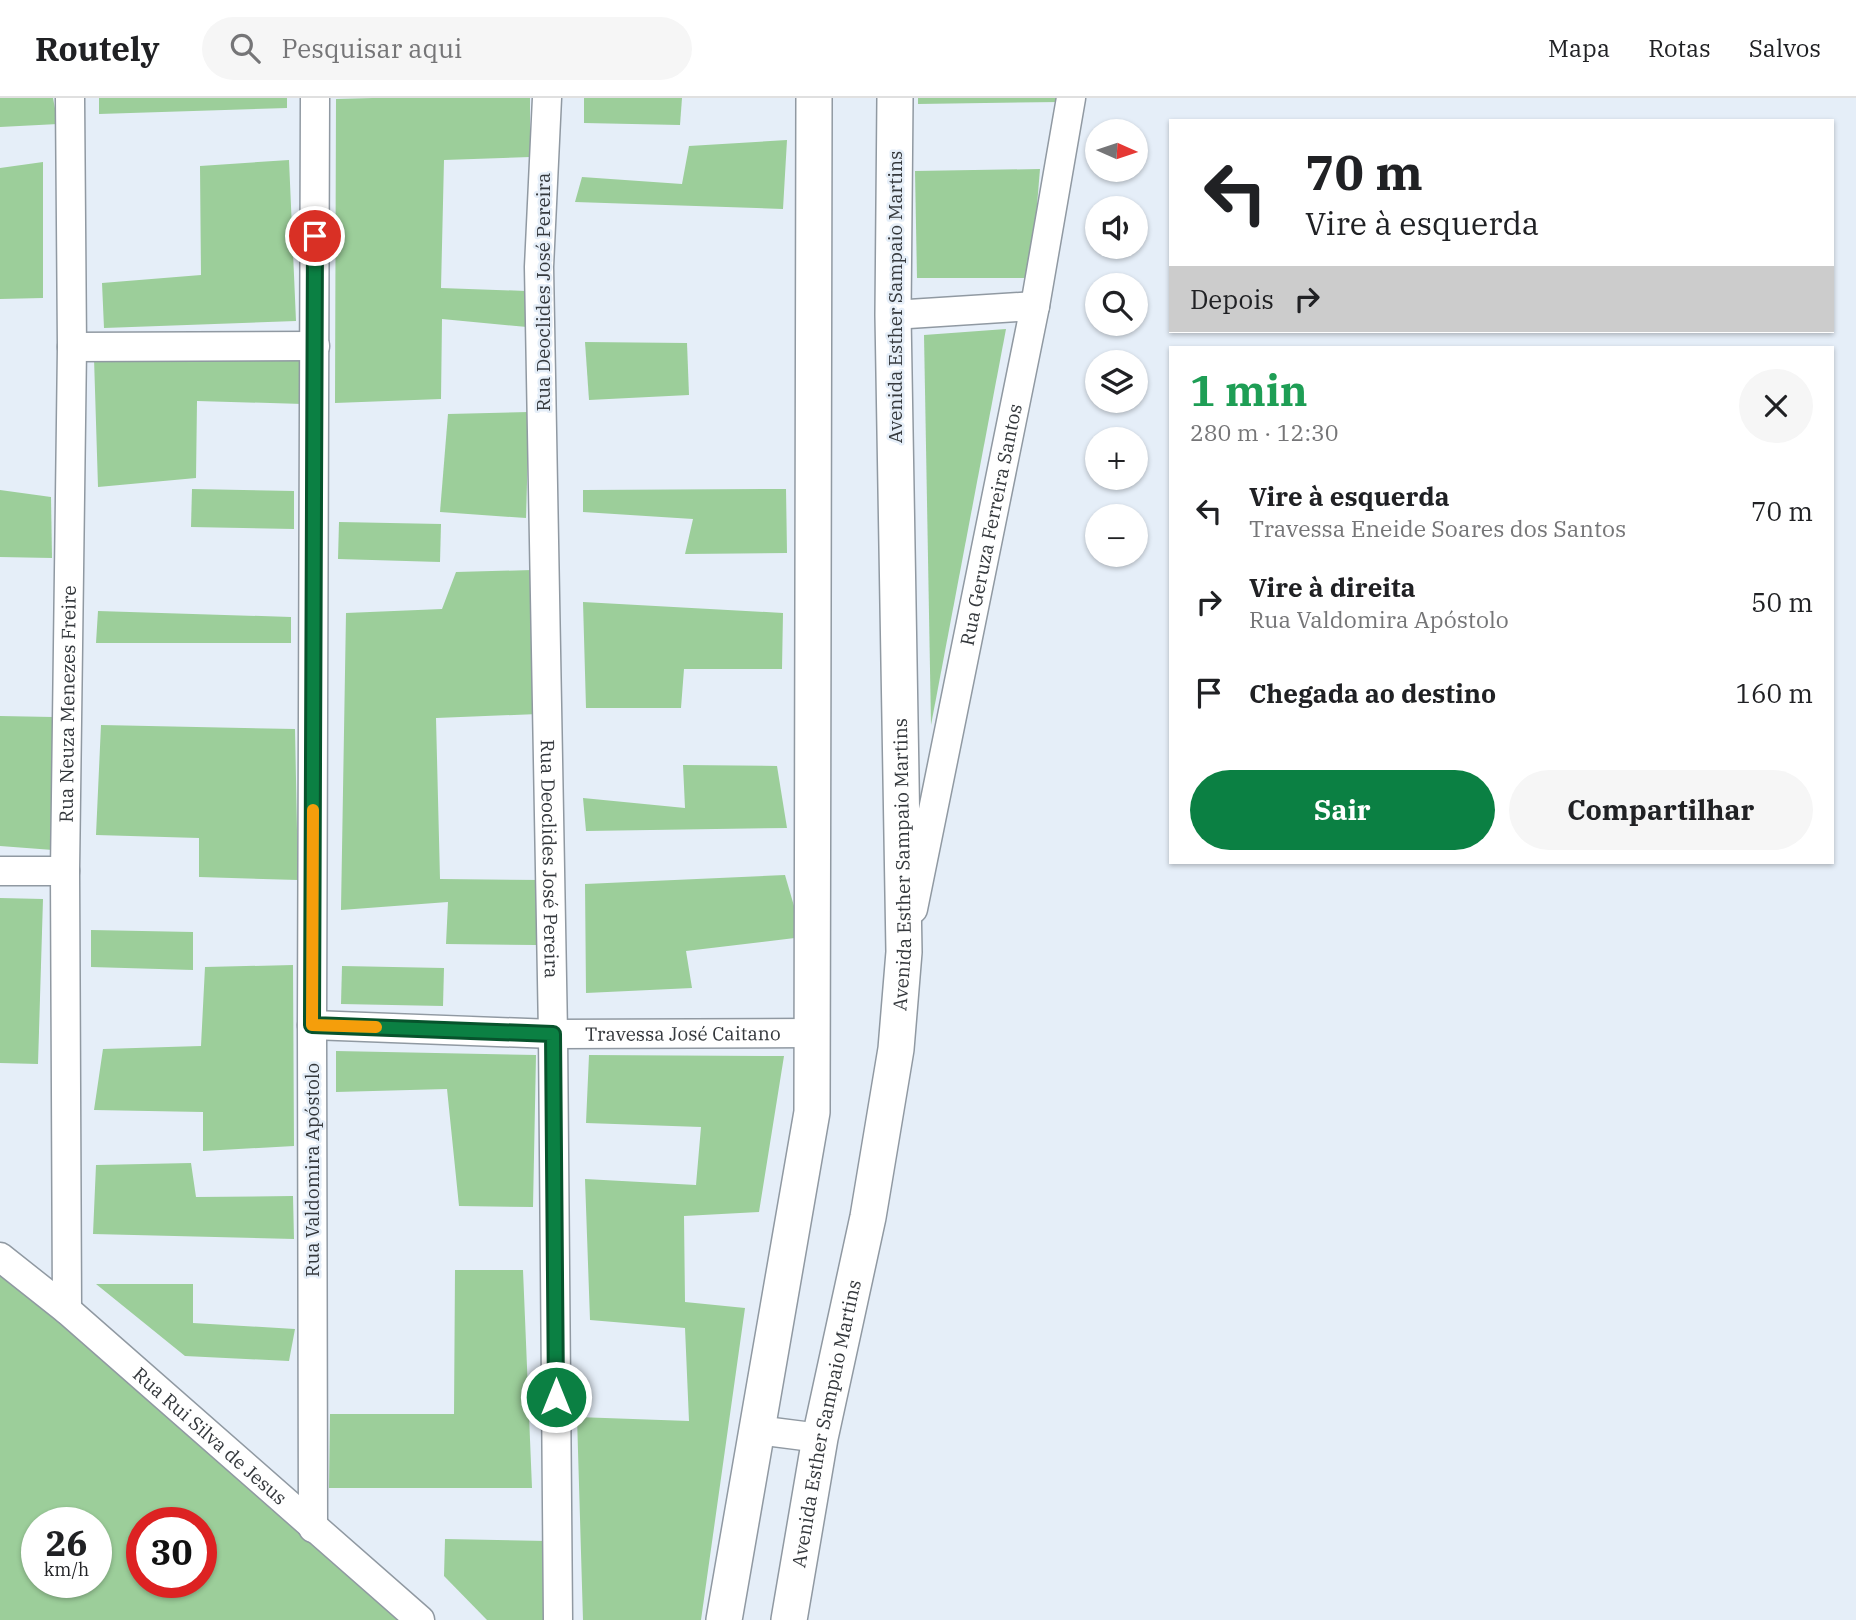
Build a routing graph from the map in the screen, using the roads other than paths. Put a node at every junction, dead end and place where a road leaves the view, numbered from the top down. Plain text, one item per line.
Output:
1 (70, 98) edge
2 (315, 98) edge
3 (547, 98) edge
4 (814, 98) edge
5 (895, 98) edge
6 (1071, 98) edge
7 (1035, 306) junction
8 (893, 315) junction
9 (315, 346) junction
10 (72, 347) junction
11 (0, 871) edge
12 (65, 871) junction
13 (904, 952) junction
14 (312, 1025) junction
15 (813, 1033) junction
16 (553, 1034) junction
17 (0, 1257) edge
18 (67, 1310) junction
19 (758, 1430) junction
20 (820, 1438) junction
21 (313, 1528) junction
22 (419, 1620) edge
23 (558, 1620) edge
24 (724, 1620) edge
25 (789, 1620) edge

1 - 10 street, Rua Neuza Menezes Freire
2 - 9 street, Rua Valdomira Apóstolo
3 - 16 street, Rua Deoclides José Pereira
4 - 15 street
5 - 8 street, Avenida Esther Sampaio Martins
6 - 7 street, Rua Geruza Ferreira Santos
7 - 8 street
7 - 13 street, Rua Geruza Ferreira Santos
8 - 13 street, Avenida Esther Sampaio Martins
9 - 10 street
9 - 14 street, Rua Valdomira Apóstolo
10 - 12 street, Rua Neuza Menezes Freire
11 - 12 street
12 - 18 street, Rua Neuza Menezes Freire
13 - 20 street, Avenida Esther Sampaio Martins
14 - 16 street, Travessa José Caitano
14 - 21 street, Rua Valdomira Apóstolo
15 - 16 street, Travessa José Caitano
15 - 19 street
16 - 23 street, Rua Deoclides José Pereira
17 - 18 street, Rua Rui Silva de Jesus
18 - 21 street, Rua Rui Silva de Jesus
19 - 20 street
19 - 24 street
20 - 25 street, Avenida Esther Sampaio Martins
21 - 22 street, Rua Rui Silva de Jesus

